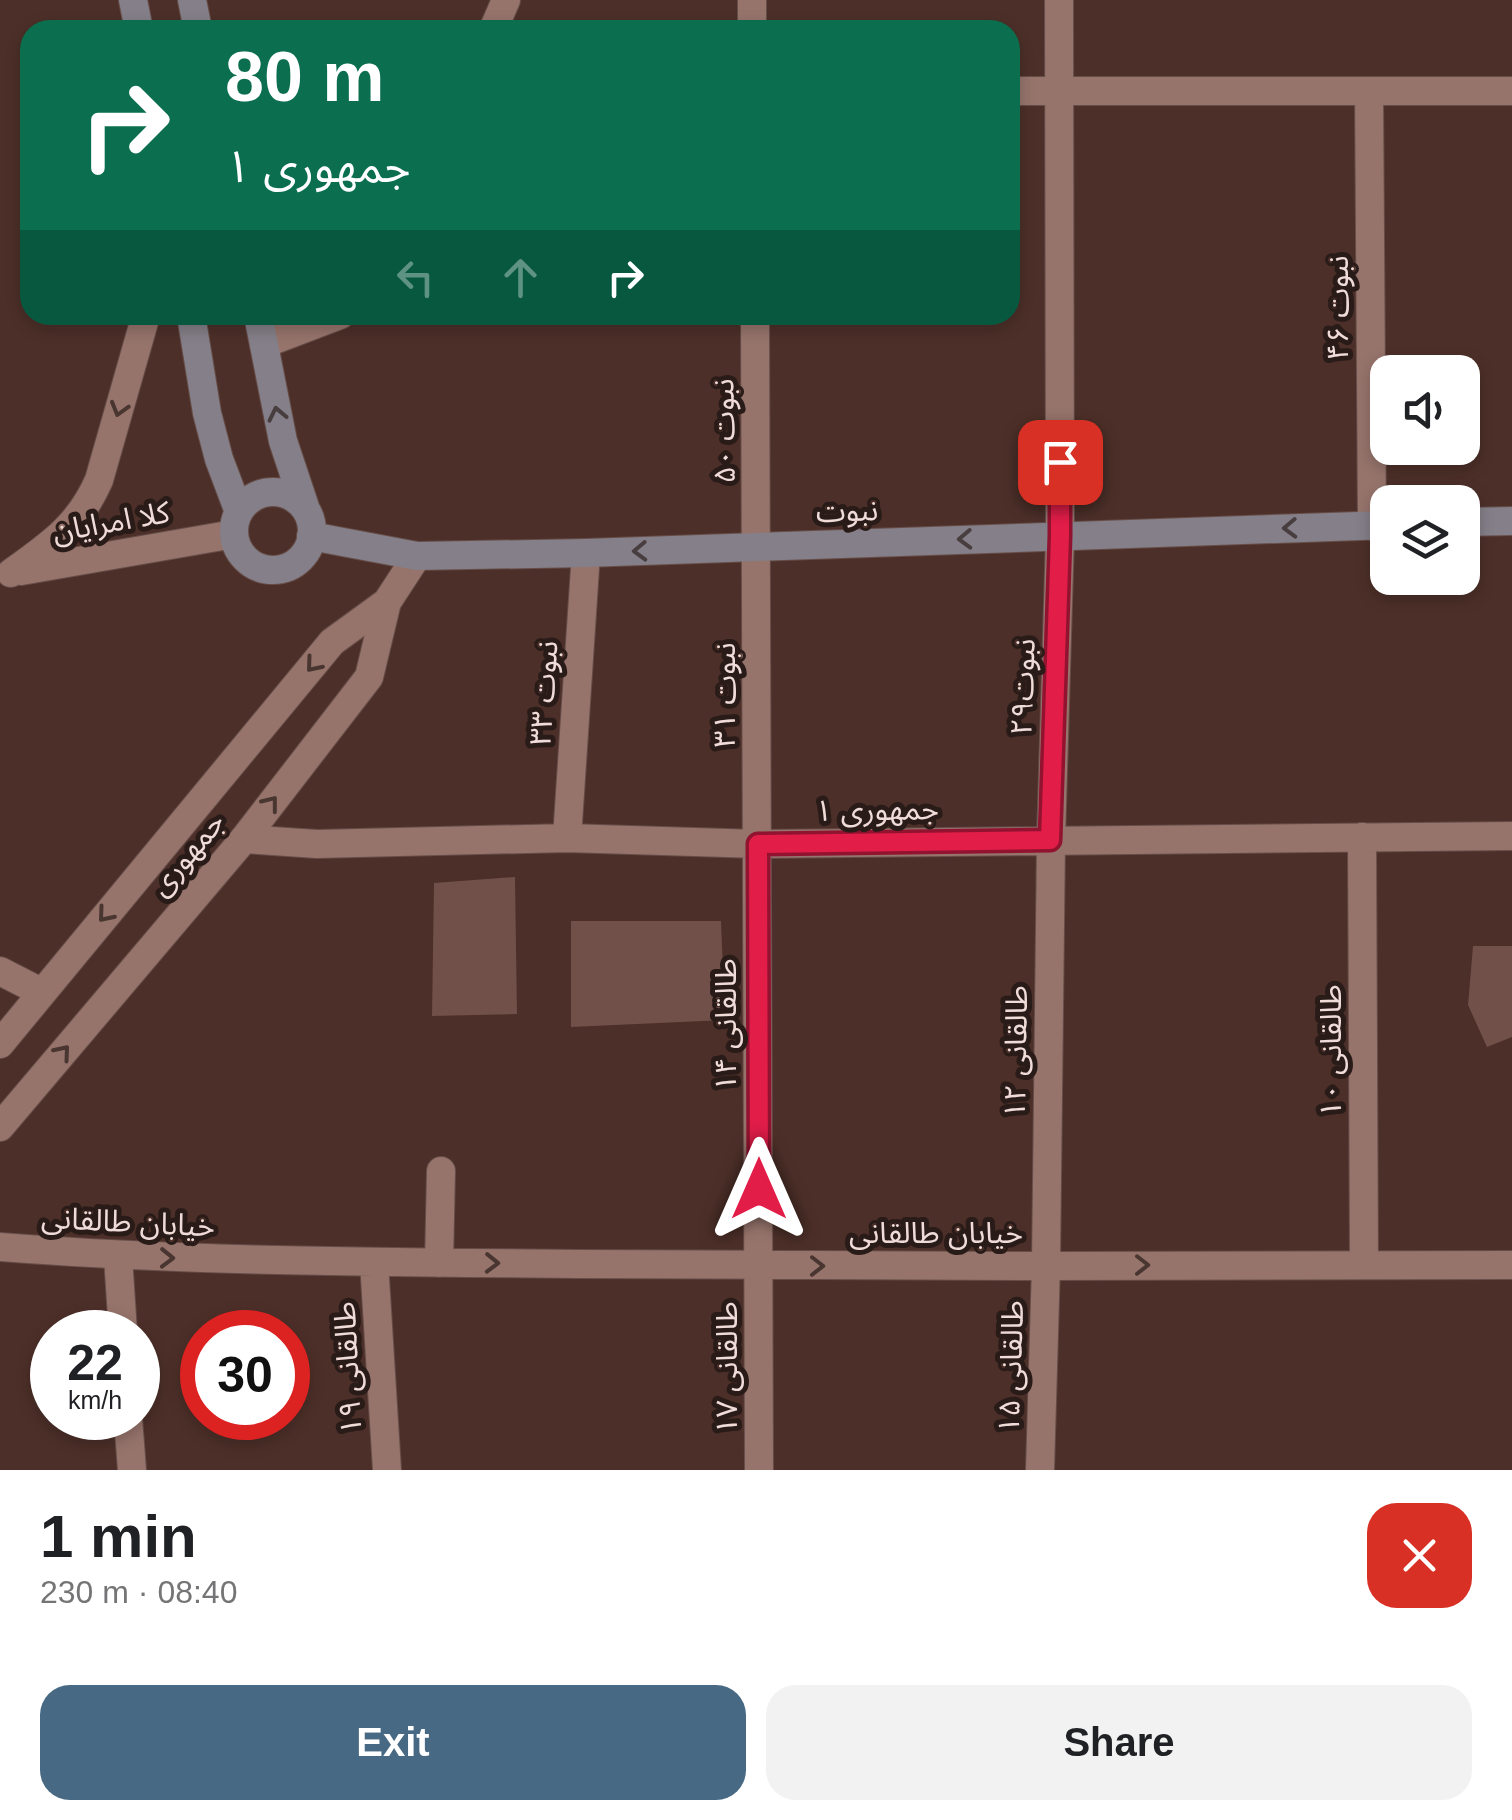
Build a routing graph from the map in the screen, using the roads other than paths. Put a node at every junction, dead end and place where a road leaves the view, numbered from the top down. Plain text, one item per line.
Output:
1 (1059, 0) edge
2 (1020, 91) edge
3 (1059, 91) junction
4 (1369, 91) junction
5 (1512, 91) edge
6 (143, 325) edge
7 (193, 325) edge
8 (260, 325) edge
9 (314, 325) edge
10 (755, 325) edge
11 (264, 344) junction
12 (1379, 485) edge
13 (305, 508) junction
14 (1512, 521) edge
15 (1480, 522) edge
16 (236, 523) junction
17 (1370, 525) edge
18 (311, 536) junction
19 (1060, 536) junction
20 (757, 547) junction
21 (586, 553) junction
22 (417, 556) junction
23 (6, 574) edge
24 (387, 602) junction
25 (1512, 836) edge
26 (1362, 837) junction
27 (567, 838) junction
28 (244, 839) junction
29 (1050, 840) junction
30 (758, 844) junction
31 (0, 971) edge
32 (41, 992) junction
33 (0, 1044) edge
34 (0, 1127) edge
35 (441, 1171) dead end
36 (0, 1247) edge
37 (118, 1256) junction
38 (374, 1262) junction
39 (440, 1263) junction
40 (1364, 1265) junction
41 (1512, 1265) edge
42 (759, 1266) junction
43 (1046, 1266) junction
44 (122, 1310) edge
45 (130, 1440) edge
46 (132, 1470) edge
47 (386, 1470) edge
48 (759, 1470) edge
49 (1040, 1470) edge

1 - 3 street, نبوت۲۹
2 - 3 street
3 - 4 street
3 - 19 street, نبوت۲۹
4 - 5 street
4 - 12 street, نبوت ۴۶
6 -> 23 street
7 - 16 main road
8 - 11 main road
9 - 11 street
10 - 20 street, نبوت ۵۰
13 -> 11 main road
13 - 16 main road
13 - 18 main road
14 - 15 main road
16 - 18 main road
16 - 23 street, کلا امرایان
17 -> 19 main road, نبوت
18 - 22 main road, نبوت
19 -> 20 main road, نبوت
19 - 29 street, نبوت۲۹
20 -> 21 main road, نبوت
20 - 30 street, نبوت ۳۱
21 - 22 main road, نبوت
21 - 27 street, نبوت ۳۳
22 - 24 street, جمهوری
28 -> 24 street, جمهوری
24 -> 32 street, جمهوری
25 - 26 street, جمهوری ۱
26 - 29 street, جمهوری ۱
26 - 40 street, طالقانی ۱۰
27 - 28 street, جمهوری ۱
27 - 30 street, جمهوری ۱
34 -> 28 street, جمهوری
29 - 30 street, جمهوری ۱
29 - 43 street, طالقانی ۱۲
30 - 42 street, طالقانی ۱۴
31 - 32 street
32 - 33 street, جمهوری
35 - 39 street
36 - 37 street, خیابان طالقانی
37 -> 38 street, خیابان طالقانی
37 - 44 street
38 - 39 street, خیابان طالقانی
38 - 47 street, طالقانی ۱۹
39 -> 42 street, خیابان طالقانی
40 - 41 street, خیابان طالقانی
43 -> 40 street, خیابان طالقانی
42 -> 43 street, خیابان طالقانی
42 - 48 street, طالقانی ۱۷
43 - 49 street, طالقانی ۱۵
45 - 46 street

